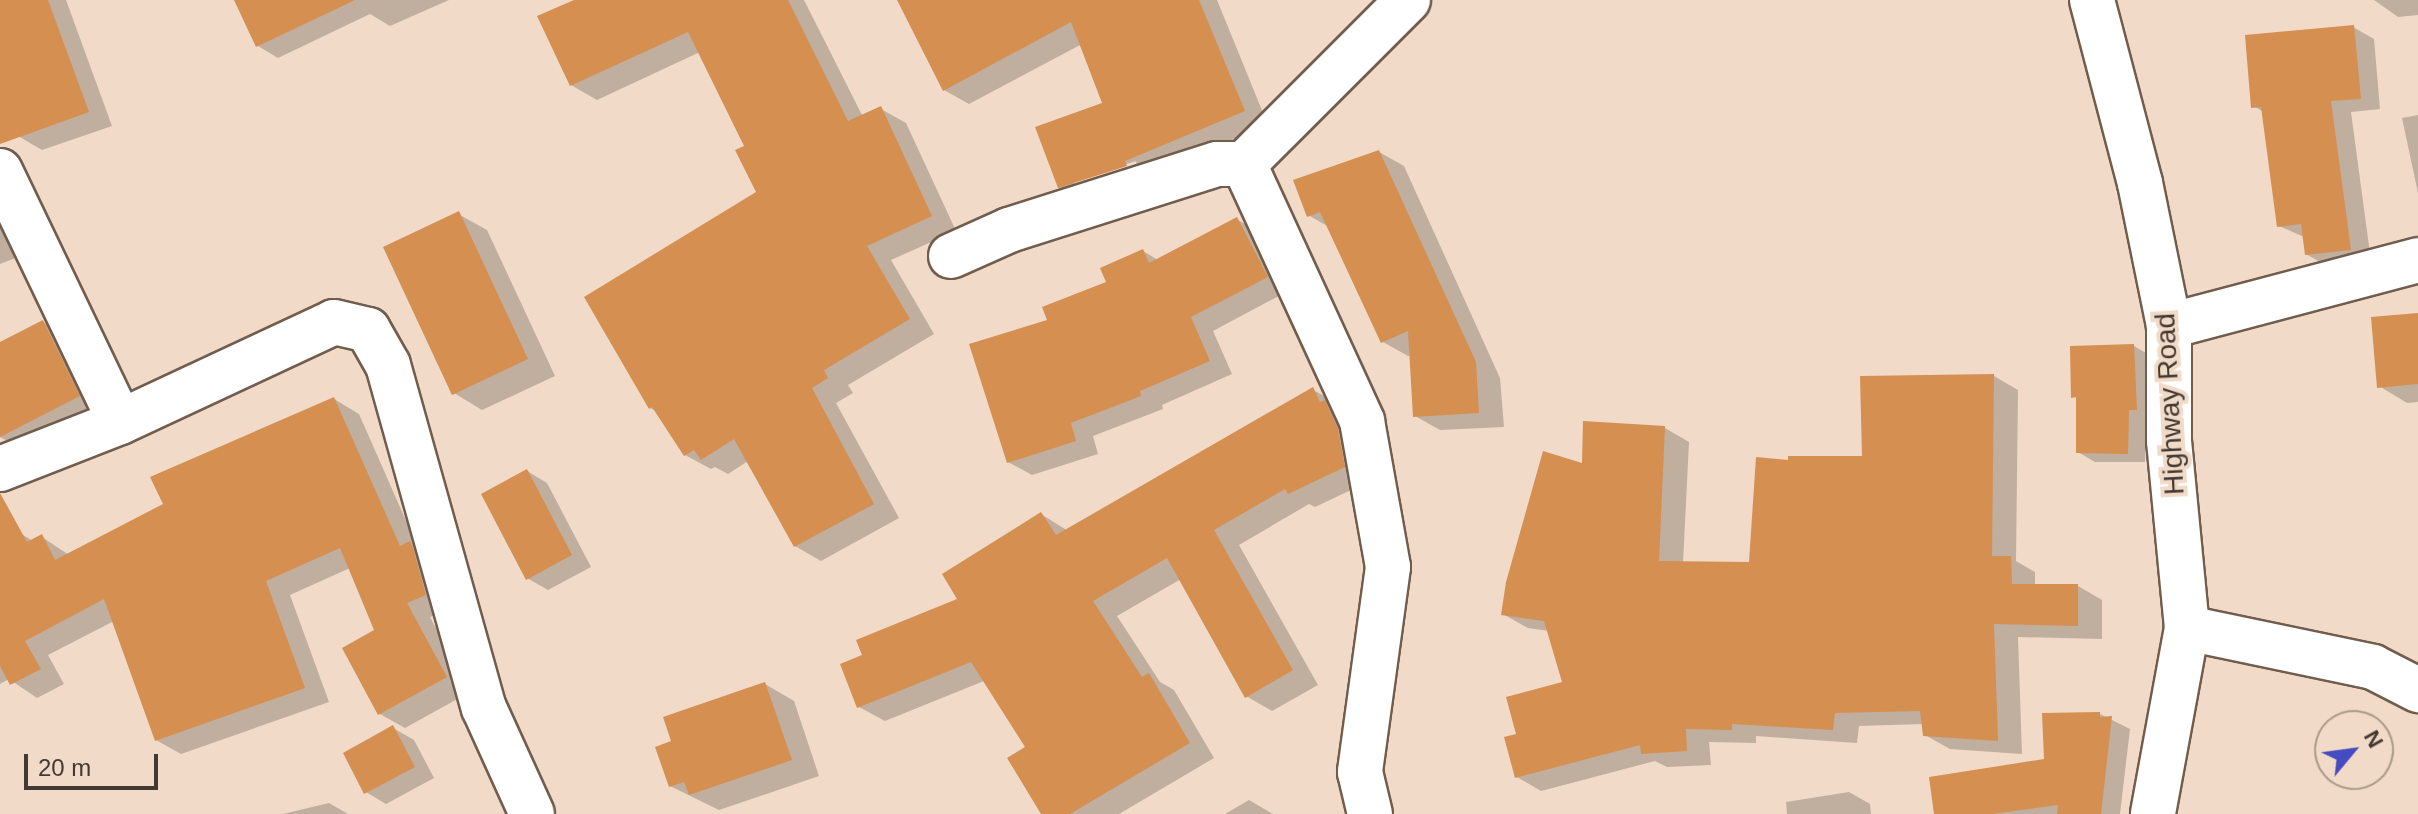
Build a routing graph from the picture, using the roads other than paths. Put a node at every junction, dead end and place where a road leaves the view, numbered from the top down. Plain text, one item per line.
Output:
1 (1408, 0) edge
2 (2092, 0) edge
3 (1244, 164) junction
4 (0, 171) edge
5 (951, 256) dead end
6 (2418, 260) edge
7 (2169, 326) junction
8 (120, 422) junction
9 (0, 469) edge
10 (2187, 628) junction
11 (2418, 690) edge
12 (532, 814) edge
13 (1370, 814) edge
14 (2153, 814) edge

1 - 3 street
2 - 7 street, Highway Road
3 - 5 street
3 - 13 street
4 - 8 street
6 - 7 street
7 - 10 street, Highway Road
8 - 9 street
8 - 12 street
10 - 11 street
10 - 14 street, Highway Road

